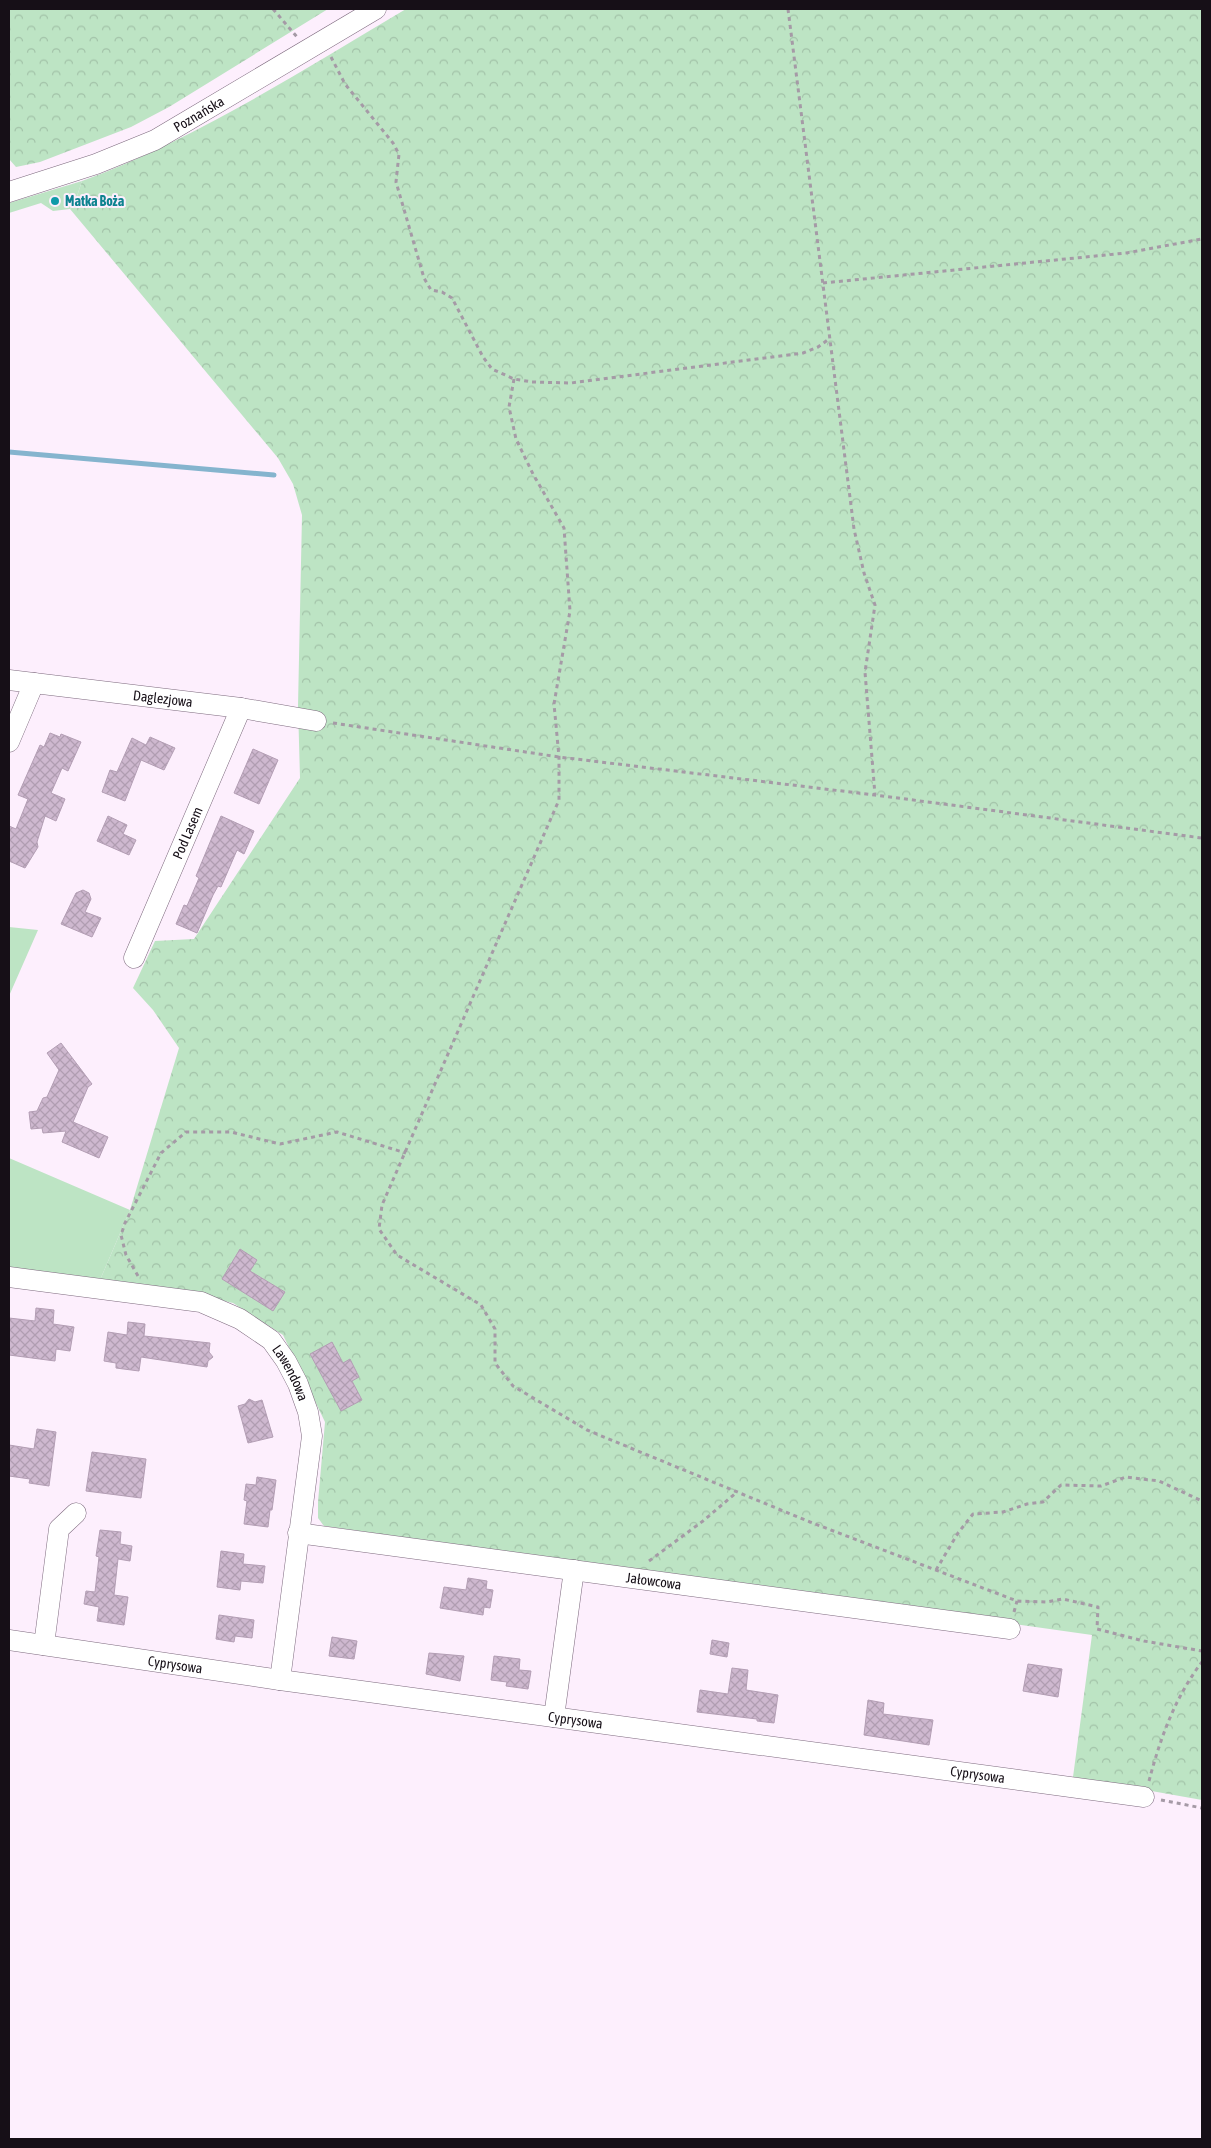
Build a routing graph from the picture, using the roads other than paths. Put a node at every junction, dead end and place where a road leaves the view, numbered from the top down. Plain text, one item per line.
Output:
1 (376, 9) edge
2 (12, 185) edge
3 (9, 680) edge
4 (34, 683) junction
5 (241, 708) junction
6 (316, 721) road end
7 (9, 742) edge
8 (134, 958) dead end
9 (9, 1277) edge
10 (76, 1513) dead end
11 (298, 1533) junction
12 (574, 1570) junction
13 (1010, 1629) dead end
14 (9, 1640) edge
15 (44, 1645) junction
16 (280, 1680) junction
17 (554, 1717) junction
18 (1144, 1797) road end

1 - 2 street, Poznańska
3 - 4 street, Daglezjowa
4 - 5 street, Daglezjowa
4 - 7 street
5 - 6 street, Daglezjowa
5 - 8 street, Pod Lasem
9 - 11 street, Lawendowa
10 - 15 street
11 - 12 street, Jałowcowa
11 - 16 street, Lawendowa
12 - 13 street, Jałowcowa
12 - 17 street
14 - 15 street, Cyprysowa
15 - 16 street, Cyprysowa
16 - 17 street, Cyprysowa
17 - 18 street, Cyprysowa

